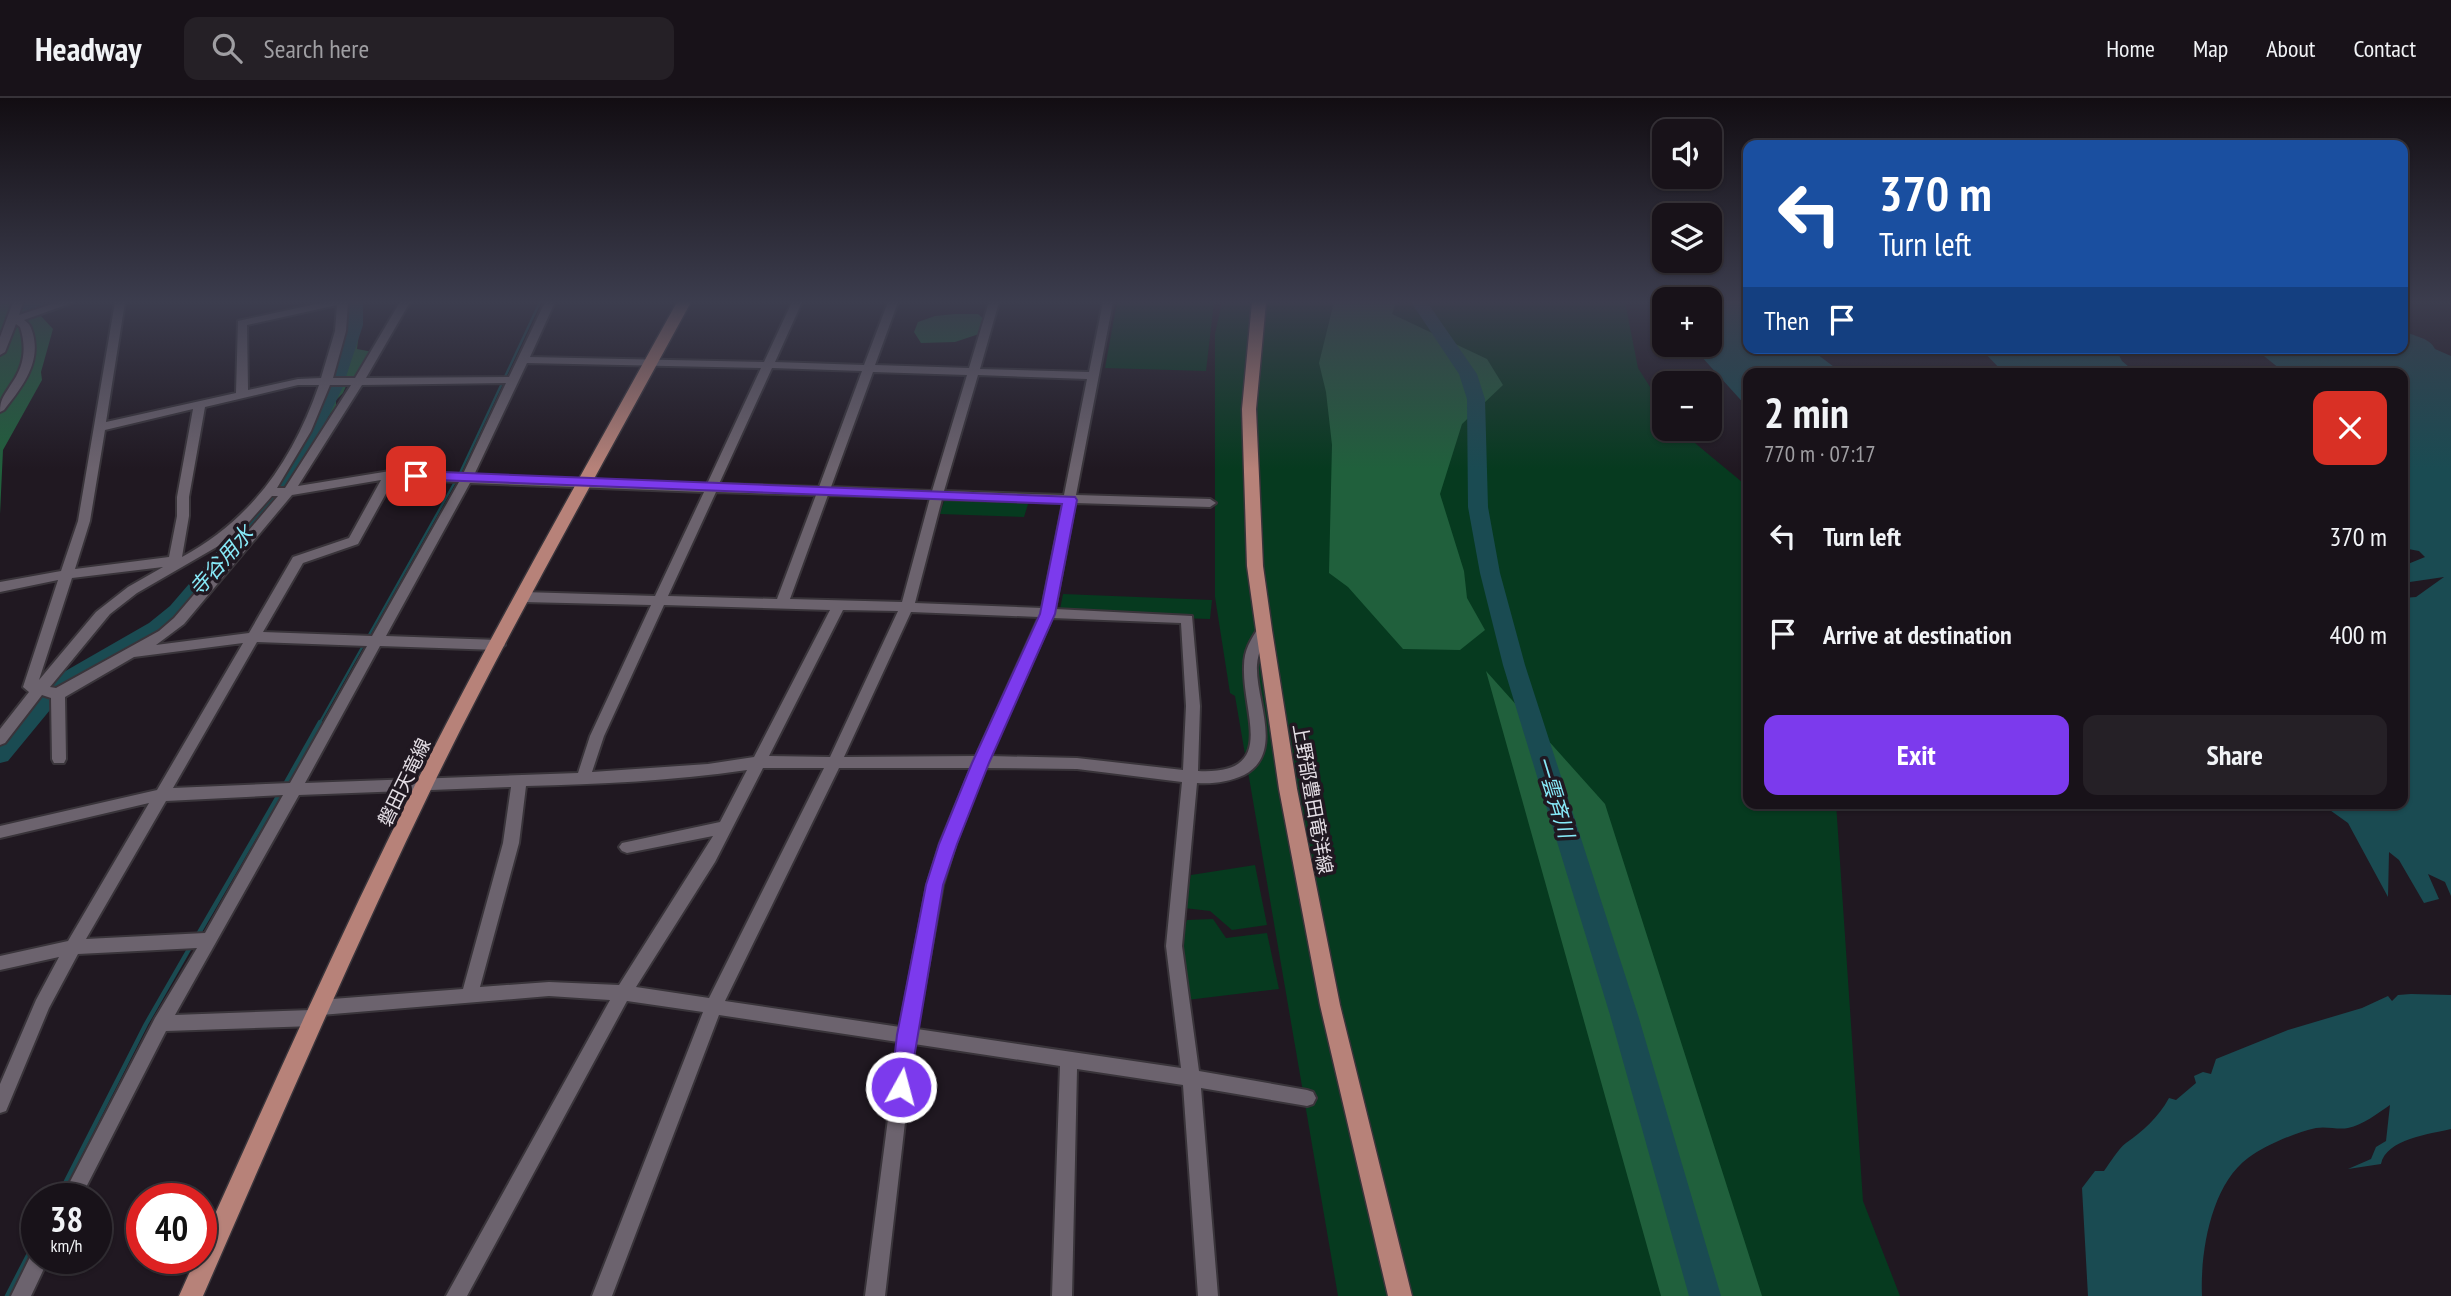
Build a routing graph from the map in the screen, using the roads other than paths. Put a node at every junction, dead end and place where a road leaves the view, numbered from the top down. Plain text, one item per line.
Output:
1 (30, 358) edge
2 (111, 358) edge
3 (242, 358) edge
4 (334, 358) edge
5 (372, 358) edge
6 (653, 358) edge
7 (771, 358) edge
8 (872, 358) edge
9 (979, 358) edge
10 (1097, 358) edge
11 (1254, 358) edge
12 (523, 360) joint
13 (651, 361) junction
14 (768, 365) junction
15 (868, 369) junction
16 (975, 372) junction
17 (1094, 376) junction
18 (514, 380) junction
19 (359, 381) junction
20 (327, 382) junction
21 (242, 395) junction
22 (200, 404) junction
23 (0, 408) edge
24 (100, 427) junction
25 (390, 475) junction
26 (467, 478) junction
27 (585, 484) junction
28 (712, 488) junction
29 (823, 490) junction
30 (270, 492) junction
31 (288, 492) junction
32 (937, 495) junction
33 (1070, 500) junction
34 (1210, 503) dead end
35 (175, 563) junction
36 (67, 574) junction
37 (0, 587) edge
38 (523, 597) junction
39 (661, 602) junction
40 (781, 605) junction
41 (907, 607) junction
42 (837, 608) junction
43 (1047, 614) junction
44 (1264, 630) junction
45 (254, 637) junction
46 (376, 641) junction
47 (498, 645) junction
48 (126, 655) junction
49 (39, 691) junction
50 (58, 694) junction
51 (0, 739) edge
52 (59, 759) dead end
53 (759, 762) junction
54 (980, 763) junction
55 (834, 764) junction
56 (1190, 776) junction
57 (583, 779) junction
58 (519, 782) junction
59 (426, 783) junction
60 (293, 790) junction
61 (159, 795) junction
62 (726, 827) junction
63 (0, 832) edge
64 (627, 847) dead end
65 (210, 940) junction
66 (73, 947) junction
67 (0, 963) edge
68 (470, 993) junction
69 (623, 993) junction
70 (714, 1005) junction
71 (316, 1013) junction
72 (161, 1023) junction
73 (907, 1035) junction
74 (1069, 1061) junction
75 (1191, 1078) junction
76 (1307, 1098) dead end
77 (0, 1105) edge
78 (79, 1183) edge
79 (32, 1274) edge
80 (20, 1296) edge
81 (191, 1296) edge
82 (456, 1296) edge
83 (602, 1296) edge
84 (875, 1296) edge
85 (1062, 1296) edge
86 (1208, 1296) edge
87 (1400, 1296) edge

1 - 23 street
2 - 24 street
3 - 21 street
4 - 20 street
5 - 19 street
6 - 13 main road, 磐田天竜線
7 - 14 street
8 - 15 street
9 - 16 street
10 - 17 street
11 - 44 main road, 上野部豊田竜洋線
12 - 13 street
12 - 18 street
13 - 14 street
13 - 27 main road, 磐田天竜線
14 - 15 street
14 - 28 street
15 - 16 street
15 - 29 street
16 - 17 street
16 - 32 street
17 - 33 street
18 - 19 street
18 - 26 street
19 - 20 street
19 - 31 street
20 - 21 street
20 - 30 street
21 - 22 street
22 - 24 street
22 - 35 street
24 - 36 street
25 - 26 street
25 - 31 street
25 - 45 street
26 - 27 street
26 - 46 street
27 - 28 street
27 - 38 main road, 磐田天竜線
28 - 29 street
28 - 39 street
29 - 32 street
29 - 40 street
30 - 31 street
30 - 35 street
31 - 48 street
32 - 33 street
32 - 41 street
33 - 34 street
33 - 43 street
35 - 36 street
35 - 49 street
36 - 37 street
36 - 49 street
38 - 39 street
38 - 47 main road, 磐田天竜線
39 - 40 street
39 - 57 street
40 - 42 street
41 - 42 street
41 - 43 street
41 - 55 street
42 - 53 street
43 - 54 street
43 - 56 street
44 - 56 street
44 - 87 main road, 上野部豊田竜洋線
45 - 46 street
45 - 48 street
45 - 61 street
46 - 47 street
46 - 60 street
47 - 59 main road, 磐田天竜線
48 - 50 street
49 - 50 street
49 - 51 street
50 - 52 street
53 - 55 street
53 - 57 street
53 - 62 street
54 - 55 street
54 - 56 street
54 - 73 street
55 - 70 street
56 - 75 street
57 - 58 street
58 - 59 street
58 - 68 street
59 - 60 street
59 - 71 main road, 磐田天竜線
60 - 61 street
60 - 65 street
61 - 63 street
61 - 66 street
62 - 64 street
62 - 69 street
65 - 66 street
65 - 72 street
66 - 67 street
66 - 77 street
68 - 69 street
68 - 71 street
69 - 70 street
69 - 82 street
70 - 73 street
70 - 83 street
71 - 72 street
71 - 81 main road, 磐田天竜線
72 - 78 street
73 - 74 street
73 - 84 street
74 - 75 street
74 - 85 street
75 - 76 street
75 - 86 street
79 - 80 street

